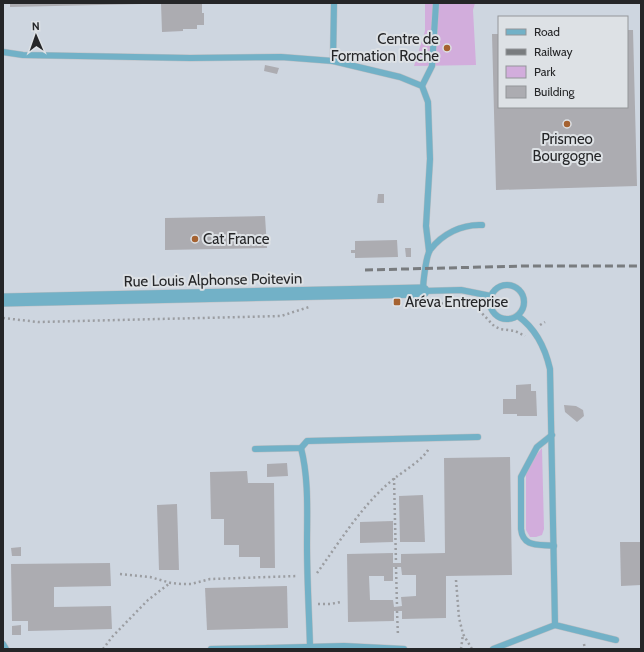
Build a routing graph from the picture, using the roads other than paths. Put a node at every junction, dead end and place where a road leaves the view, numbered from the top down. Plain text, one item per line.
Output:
1 (334, 3) edge
2 (436, 3) edge
3 (3, 52) edge
4 (333, 60) junction
5 (422, 86) junction
6 (482, 225) dead end
7 (429, 252) junction
8 (423, 291) junction
9 (491, 296) junction
10 (3, 300) edge
11 (518, 316) junction
12 (552, 435) junction
13 (478, 437) dead end
14 (301, 448) junction
15 (255, 449) dead end
16 (554, 546) junction
17 (555, 625) junction
18 (616, 640) dead end
19 (3, 644) edge
20 (310, 646) junction
21 (268, 648) edge
22 (6, 649) edge
23 (211, 649) edge
24 (404, 649) edge
25 (493, 649) edge

1 - 4 lane
2 - 5 lane
3 - 4 lane
4 - 5 lane
5 - 7 lane
6 - 7 lane
7 - 8 lane
8 - 9 lane
8 - 10 street, Rue Louis Alphonse Poitevin
9 - 11 lane
9 - 11 lane
11 - 12 lane
12 - 16 lane
12 - 16 lane
13 - 14 lane
14 - 15 lane
14 - 20 lane
16 - 17 lane
17 - 18 lane
17 - 25 lane
19 - 22 lane
20 - 21 lane
20 - 24 lane
21 - 23 lane

